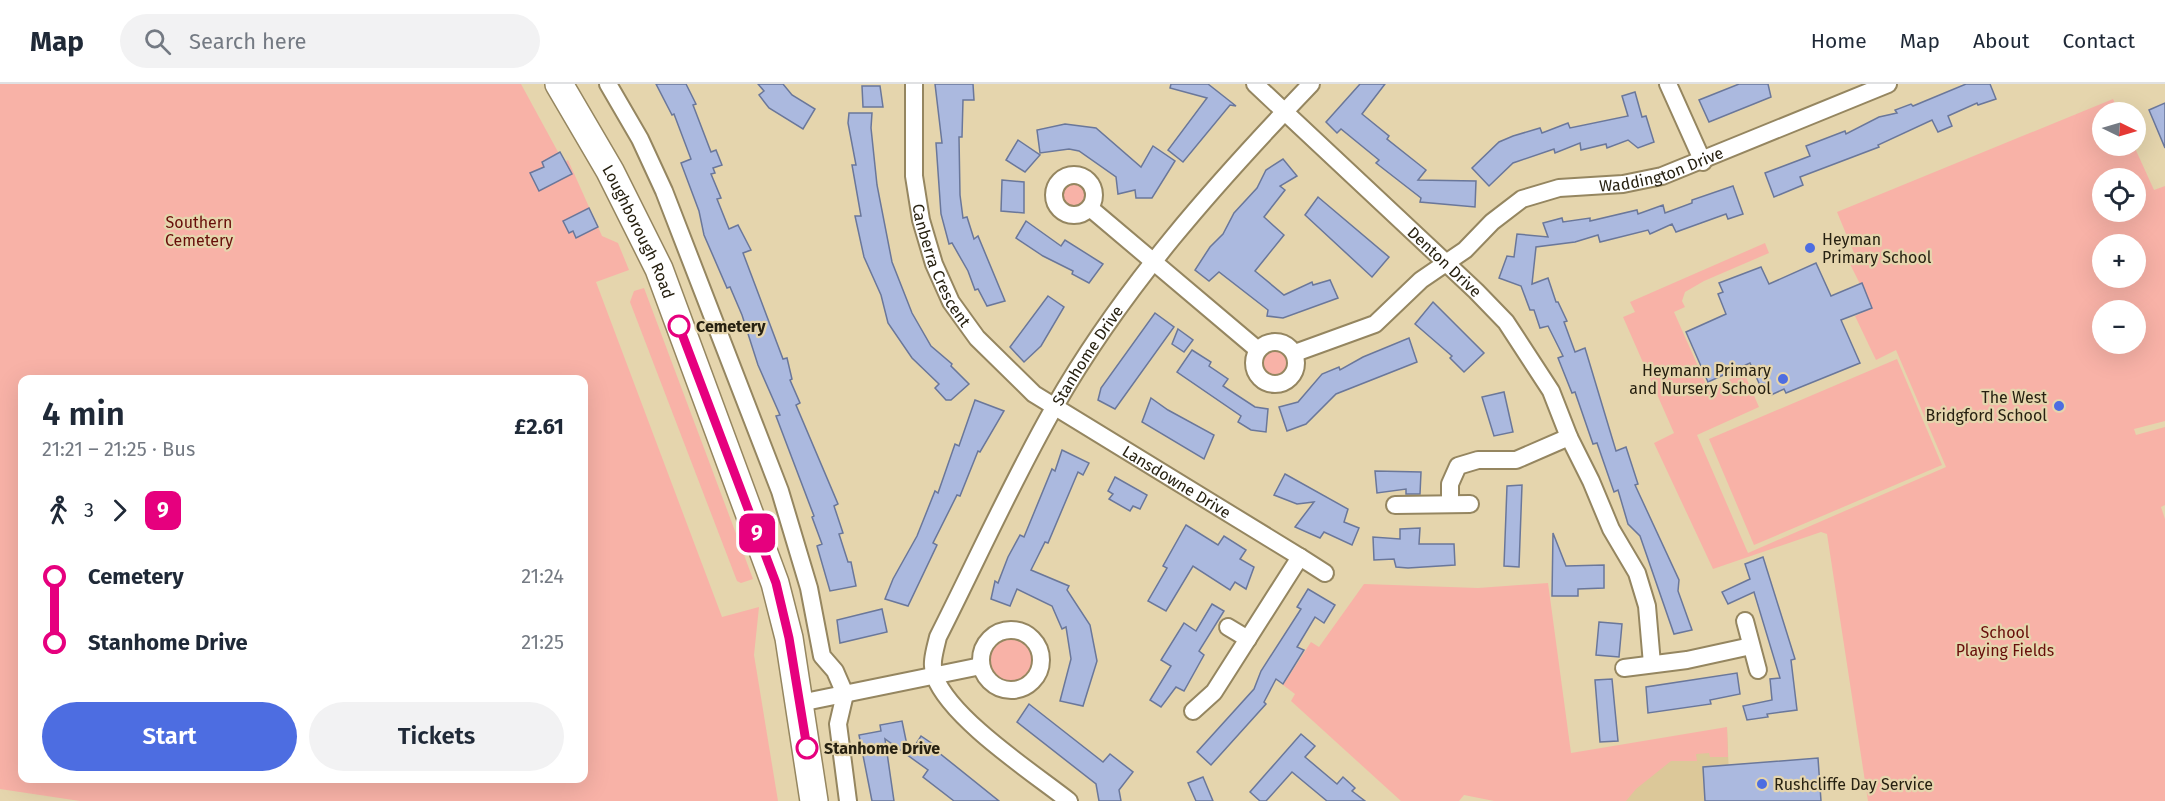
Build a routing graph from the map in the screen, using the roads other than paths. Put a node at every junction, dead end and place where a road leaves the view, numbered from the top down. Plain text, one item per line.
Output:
1 (559, 84) edge
2 (608, 84) edge
3 (914, 84) edge
4 (1255, 84) edge
5 (1311, 84) edge
6 (1668, 84) edge
7 (1888, 84) edge
8 (1283, 112) junction
9 (1703, 162) junction
10 (1090, 208) dead end
11 (1154, 262) junction
12 (1446, 263) junction
13 (1258, 350) junction
14 (1295, 353) junction
15 (1055, 406) junction
16 (1569, 438) junction
17 (1450, 504) junction
18 (1470, 504) dead end
19 (1395, 505) dead end
20 (1300, 557) junction
21 (1325, 573) dead end
22 (1745, 621) dead end
23 (1228, 627) dead end
24 (1248, 639) junction
25 (1751, 646) junction
26 (1652, 664) junction
27 (981, 666) dead end
28 (1624, 668) dead end
29 (1758, 670) dead end
30 (934, 675) junction
31 (845, 694) junction
32 (800, 703) junction
33 (1193, 711) dead end
34 (814, 801) edge
35 (848, 801) edge
36 (1069, 801) edge

1 - 32 main road, Loughborough Road
2 - 31 street
3 - 15 street, Canberra Crescent
4 - 8 street, Denton Drive
5 - 8 street, Stanhome Drive
6 - 9 street
7 - 9 street, Waddington Drive
8 - 11 street, Stanhome Drive
8 - 12 street, Denton Drive
9 - 12 street, Waddington Drive
10 - 11 street
11 - 13 street
11 - 15 street, Stanhome Drive
12 - 14 street, Waddington Drive
12 - 16 street, Denton Drive
13 - 14 street
13 - 14 street
15 - 20 street, Lansdowne Drive
15 - 30 street, Stanhome Drive
16 - 17 street
16 - 26 street, Denton Drive
17 - 18 street
17 - 19 street
20 - 21 street, Lansdowne Drive
20 - 24 street
22 - 25 street
23 - 24 street
24 - 33 street
25 - 26 street
25 - 29 street
26 - 28 street
27 - 30 street
30 - 31 street
30 - 36 street
31 - 32 street
31 - 35 street
32 - 34 main road, Loughborough Road

